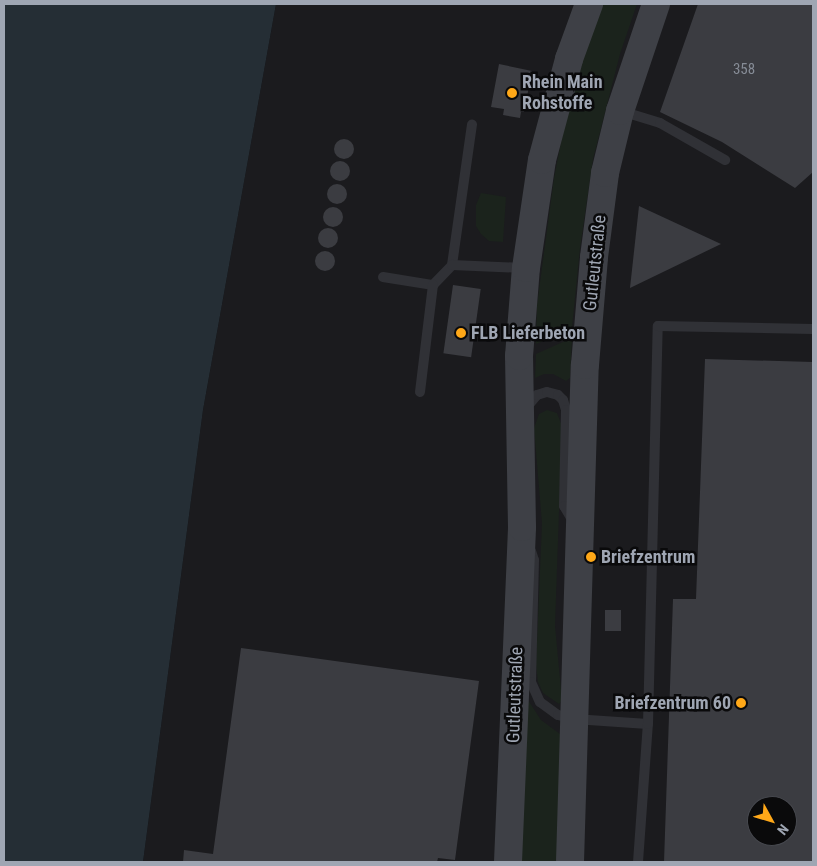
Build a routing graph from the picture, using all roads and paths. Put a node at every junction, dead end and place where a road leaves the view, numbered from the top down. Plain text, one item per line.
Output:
1 (589, 4) edge
2 (656, 4) edge
3 (620, 111) junction
4 (472, 124) dead end
5 (725, 160) dead end
6 (452, 266) junction
7 (526, 268) junction
8 (383, 277) dead end
9 (433, 284) junction
10 (813, 329) edge
11 (420, 392) dead end
12 (520, 417) junction
13 (522, 527) junction
14 (578, 531) junction
15 (574, 719) junction
16 (648, 724) junction
17 (508, 862) edge
18 (570, 862) edge
19 (638, 862) edge

1 - 7 main road, Gutleutstraße
2 - 3 main road, Gutleutstraße
3 - 5 lane
3 - 14 main road, Gutleutstraße
4 - 6 lane
6 - 7 lane
6 - 9 lane
7 - 12 main road, Gutleutstraße
8 - 9 lane
9 - 11 lane
10 - 16 lane
12 - 13 main road, Gutleutstraße
12 - 14 lane
13 - 15 lane, Gutleutstraße
13 - 17 main road, Gutleutstraße
14 - 15 main road, Gutleutstraße
15 - 16 lane
15 - 18 main road, Gutleutstraße
16 - 19 lane

